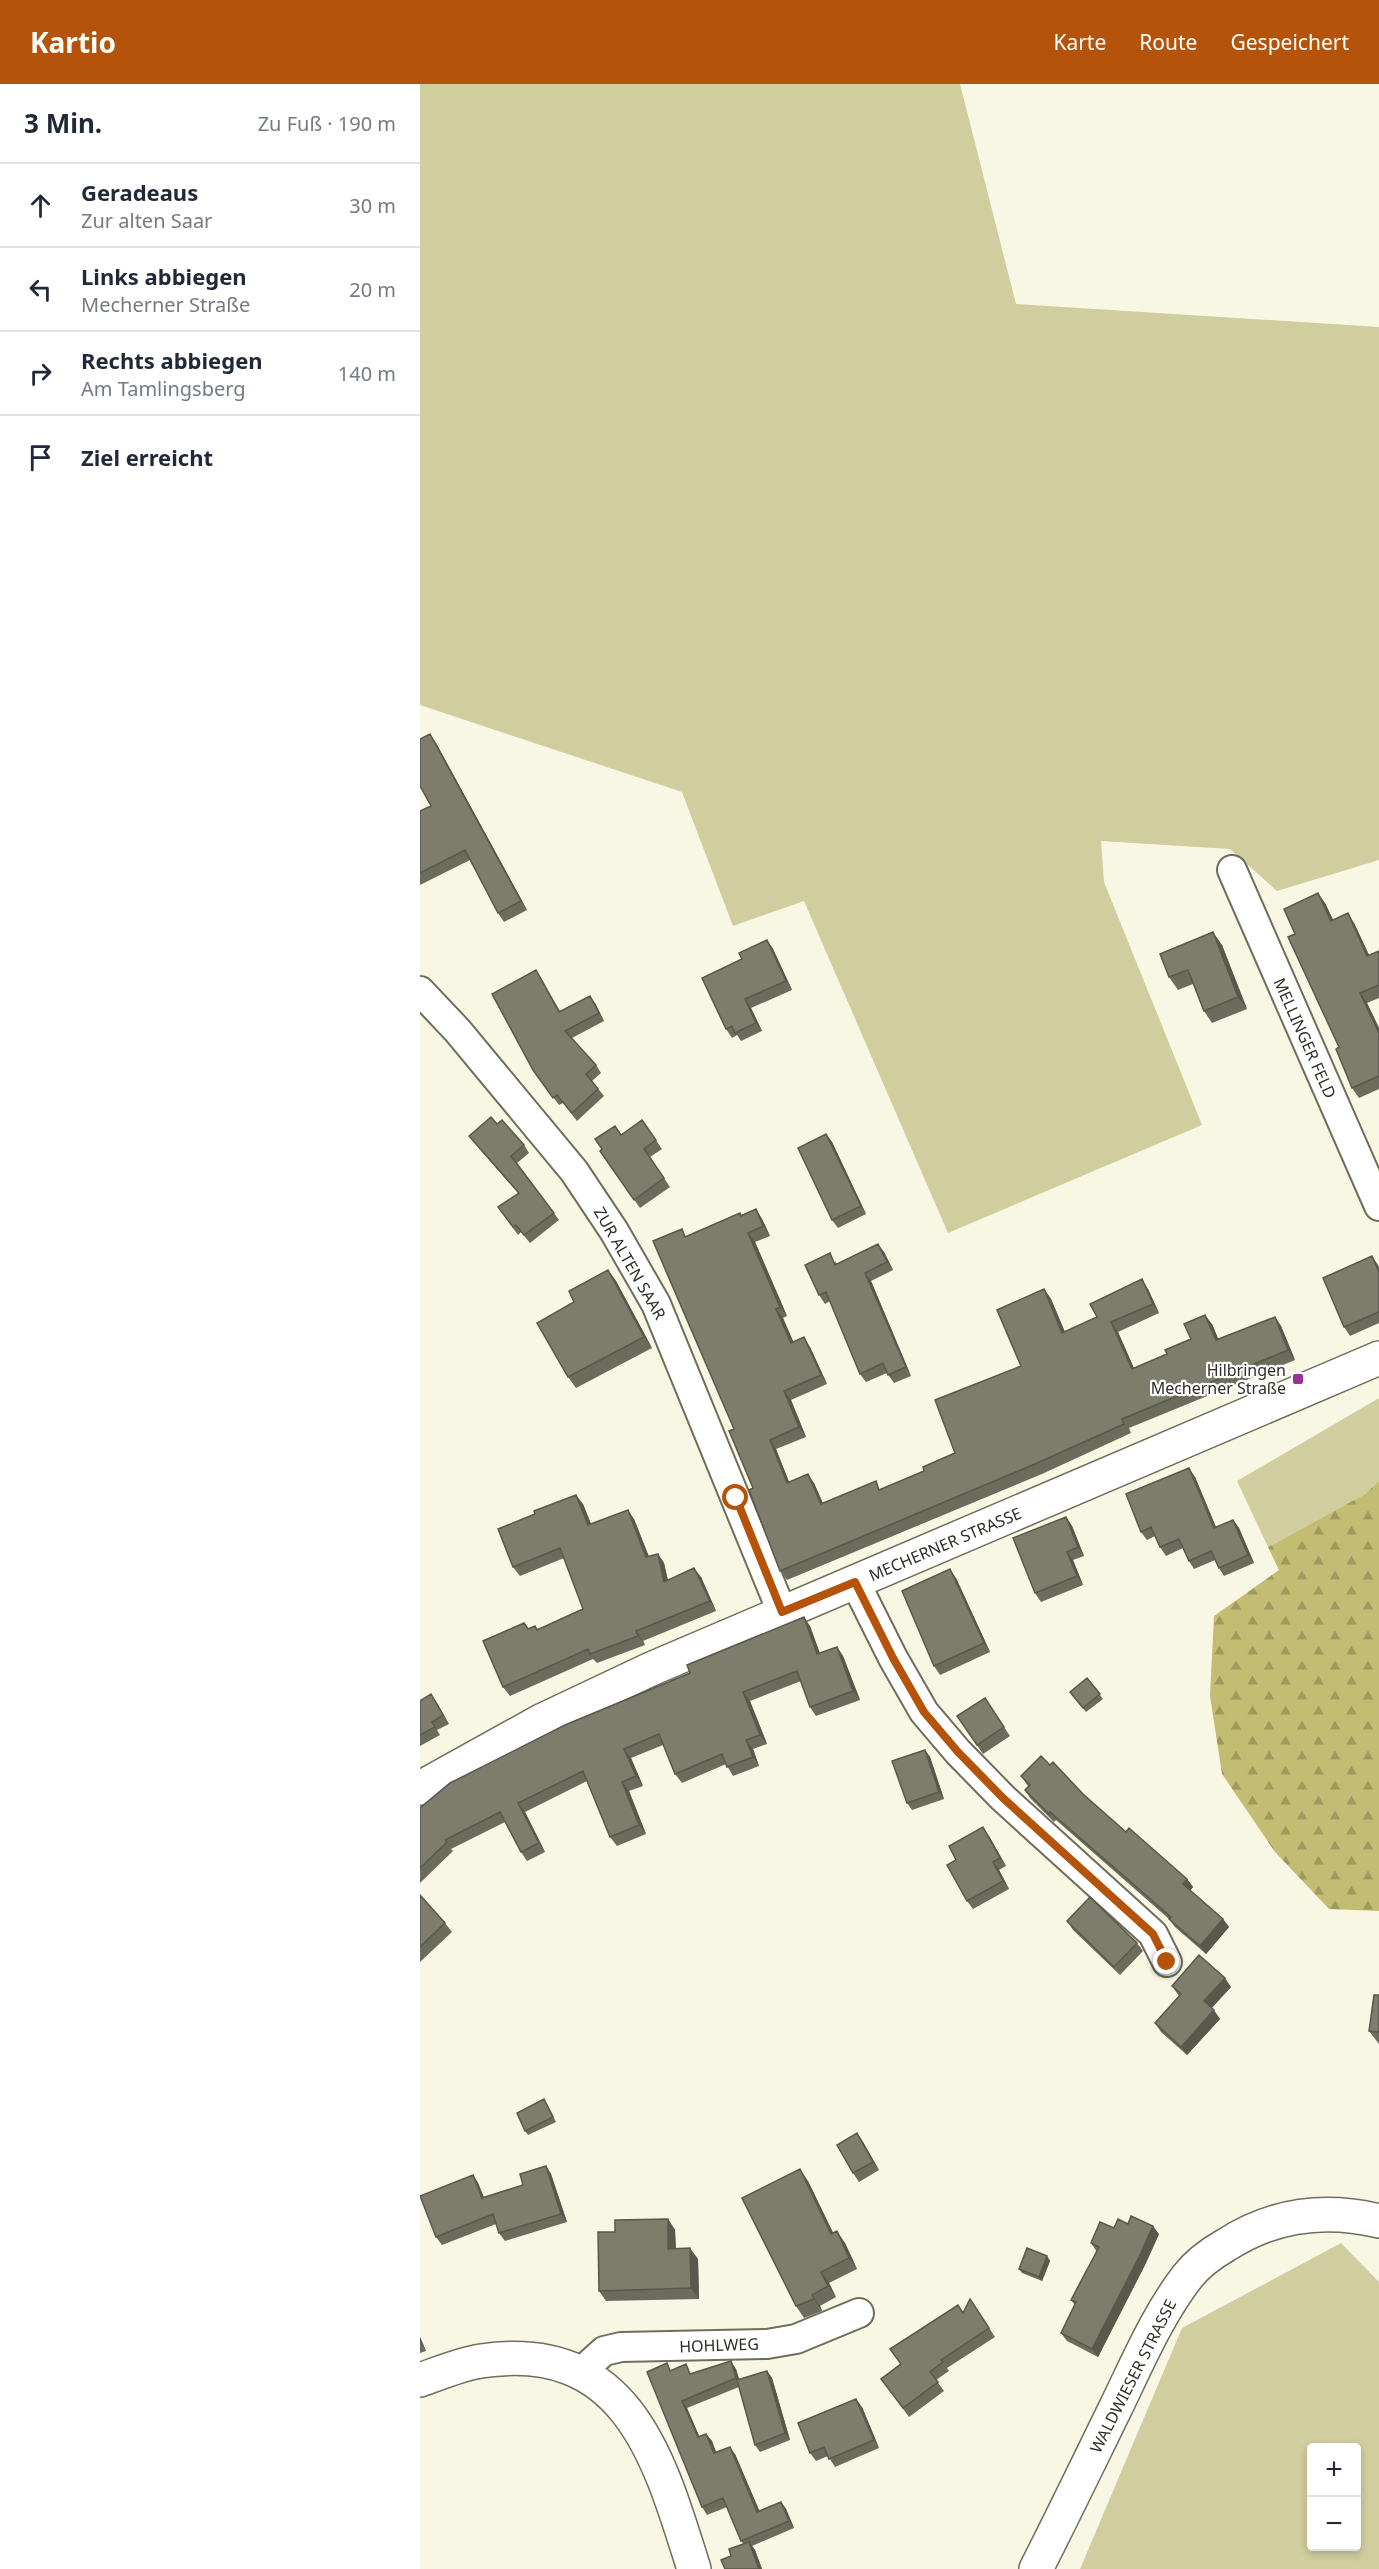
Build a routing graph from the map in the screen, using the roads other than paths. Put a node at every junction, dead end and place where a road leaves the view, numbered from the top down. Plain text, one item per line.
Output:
1 (1232, 870) dead end
2 (420, 991) edge
3 (1379, 1206) edge
4 (1379, 1358) edge
5 (855, 1582) junction
6 (782, 1612) junction
7 (420, 1788) edge
8 (1167, 1962) dead end
9 (1379, 2221) edge
10 (860, 2313) dead end
11 (582, 2372) junction
12 (420, 2380) edge
13 (694, 2569) edge
14 (1036, 2569) edge

1 - 3 street, MELLINGER FELD
2 - 6 street, ZUR ALTEN SAAR
4 - 5 main road, MECHERNER STRASSE
5 - 6 main road, MECHERNER STRASSE
5 - 8 street
6 - 7 main road, MECHERNER STRASSE
9 - 14 main road, WALDWIESER STRASSE
10 - 11 street, HOHLWEG
11 - 12 main road
11 - 13 main road

